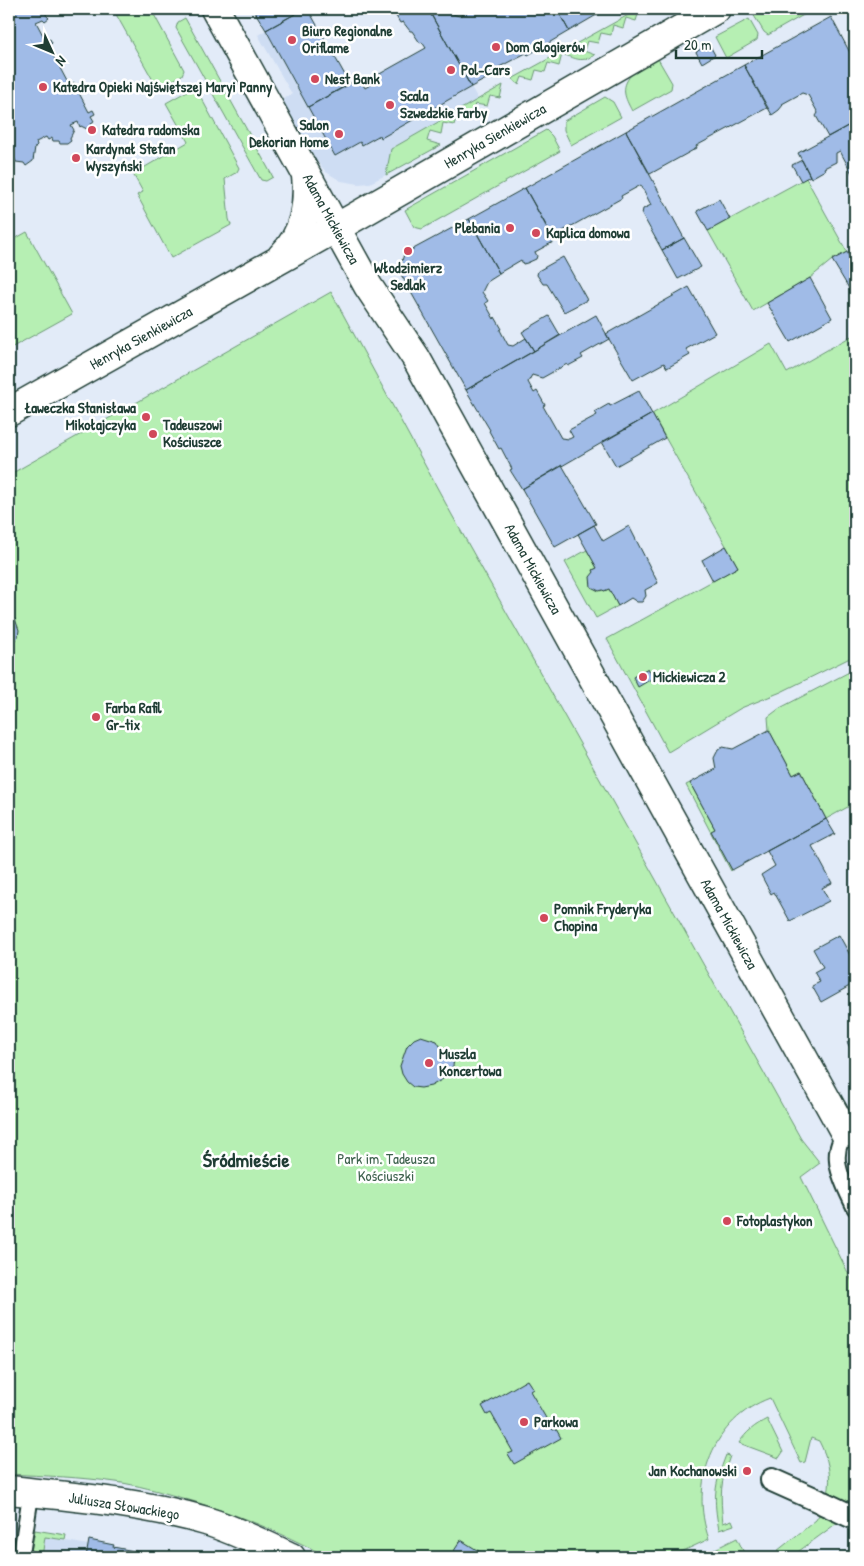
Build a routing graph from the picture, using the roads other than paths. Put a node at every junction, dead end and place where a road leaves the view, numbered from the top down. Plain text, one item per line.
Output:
1 (215, 9) edge
2 (716, 9) edge
3 (306, 172) junction
4 (336, 228) junction
5 (274, 264) junction
6 (9, 412) edge
7 (850, 1130) edge
8 (855, 1208) edge
9 (772, 1480) dead end
10 (20, 1491) edge
11 (855, 1518) edge
12 (21, 1557) edge
13 (291, 1557) edge

1 - 3 street, Adama Mickiewicza
2 - 4 street, Henryka Sienkiewicza
3 - 4 street, Adama Mickiewicza
3 - 5 street, Henryka Sienkiewicza
4 - 5 street, Henryka Sienkiewicza
4 - 7 street, Adama Mickiewicza
5 - 6 street, Henryka Sienkiewicza
7 - 8 lane
9 - 11 street
10 - 12 lane
10 - 13 street, Juliusza Słowackiego

